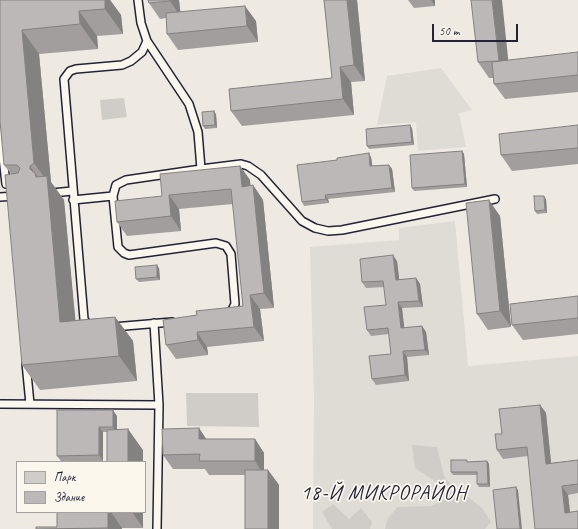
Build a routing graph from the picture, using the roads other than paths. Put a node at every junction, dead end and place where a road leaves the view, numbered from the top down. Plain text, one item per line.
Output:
1 (138, 0) edge
2 (147, 41) junction
3 (0, 130) edge
4 (201, 169) junction
5 (72, 191) junction
6 (52, 193) dead end
7 (27, 195) edge
8 (113, 196) junction
9 (5, 199) edge
10 (495, 199) dead end
11 (73, 200) junction
12 (224, 317) edge
13 (177, 321) edge
14 (154, 324) junction
15 (25, 357) edge
16 (0, 404) edge
17 (30, 404) junction
18 (159, 405) junction
19 (157, 529) edge

1 - 2 lane
2 - 4 lane
2 - 5 lane
3 - 9 lane
4 - 8 lane
4 - 10 lane
5 - 6 lane
5 - 11 lane
7 - 9 lane
8 - 11 lane
8 - 12 lane
11 - 14 lane
13 - 14 lane
14 - 18 lane
15 - 17 lane
16 - 17 lane
17 - 18 lane
18 - 19 lane

